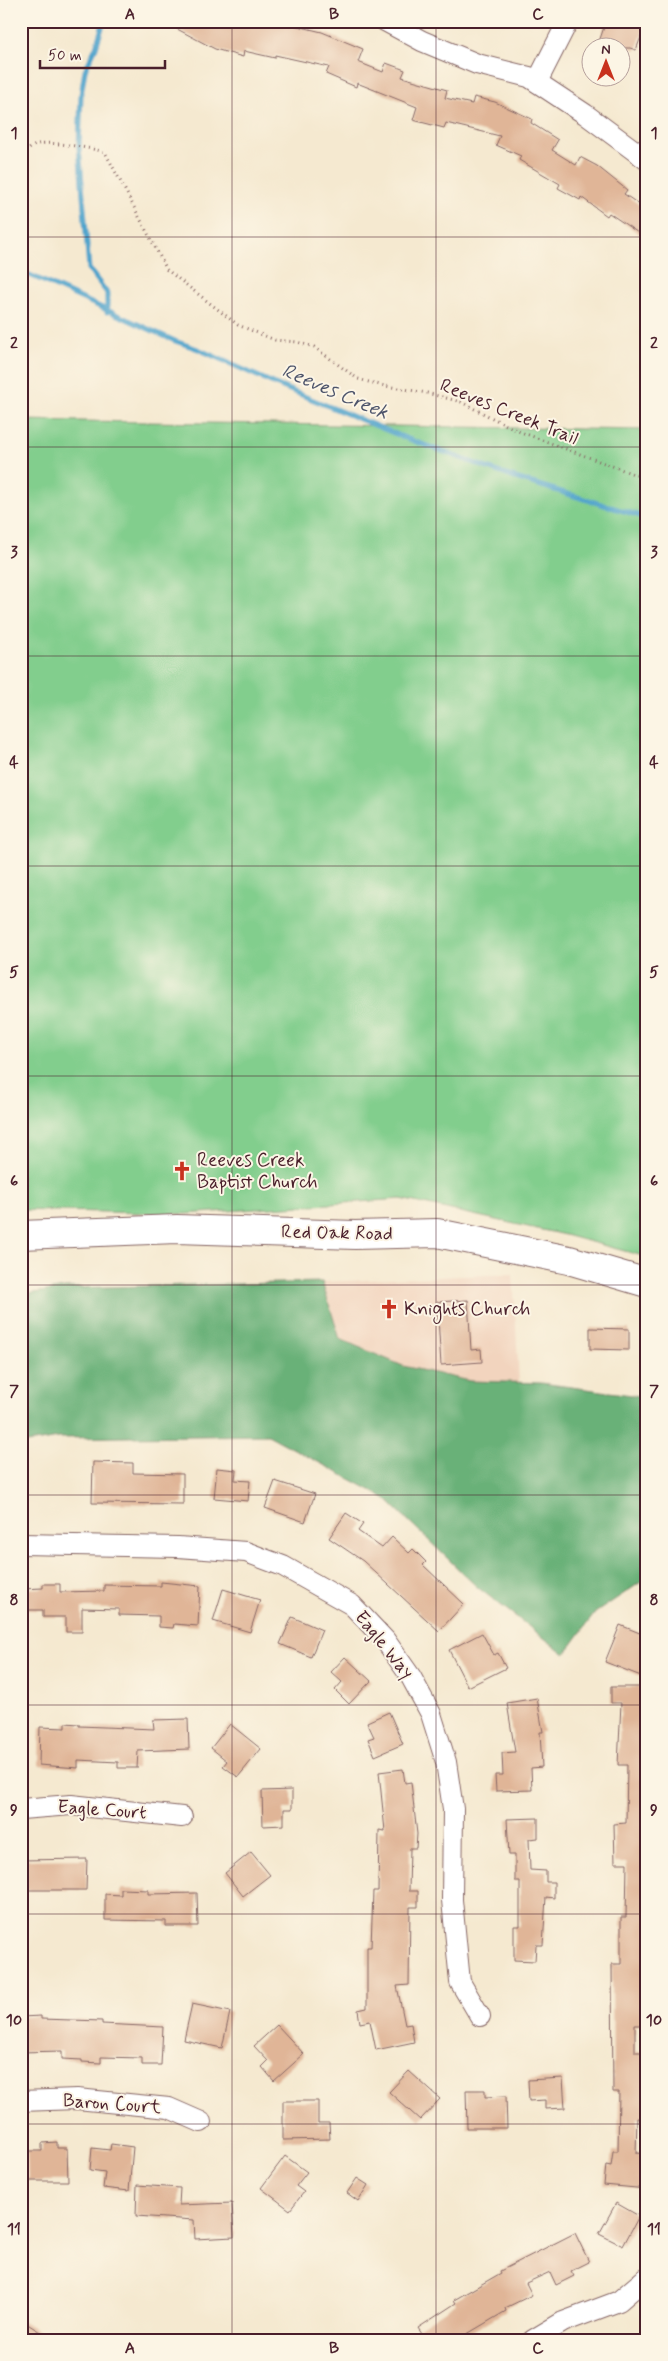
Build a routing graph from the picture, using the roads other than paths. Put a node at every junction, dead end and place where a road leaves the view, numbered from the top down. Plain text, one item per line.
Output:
1 (385, 21) edge
2 (568, 21) edge
3 (537, 82) junction
4 (647, 160) edge
5 (21, 1234) edge
6 (647, 1283) edge
7 (21, 1544) edge
8 (21, 1809) edge
9 (182, 1817) dead end
10 (480, 2016) dead end
11 (21, 2101) edge
12 (201, 2122) dead end
13 (647, 2277) edge
14 (533, 2340) edge

1 - 3 street
2 - 3 street
3 - 4 street
5 - 6 street, Red Oak Road
7 - 10 street, Eagle Way
8 - 9 street, Eagle Court
11 - 12 street, Baron Court
13 - 14 street

